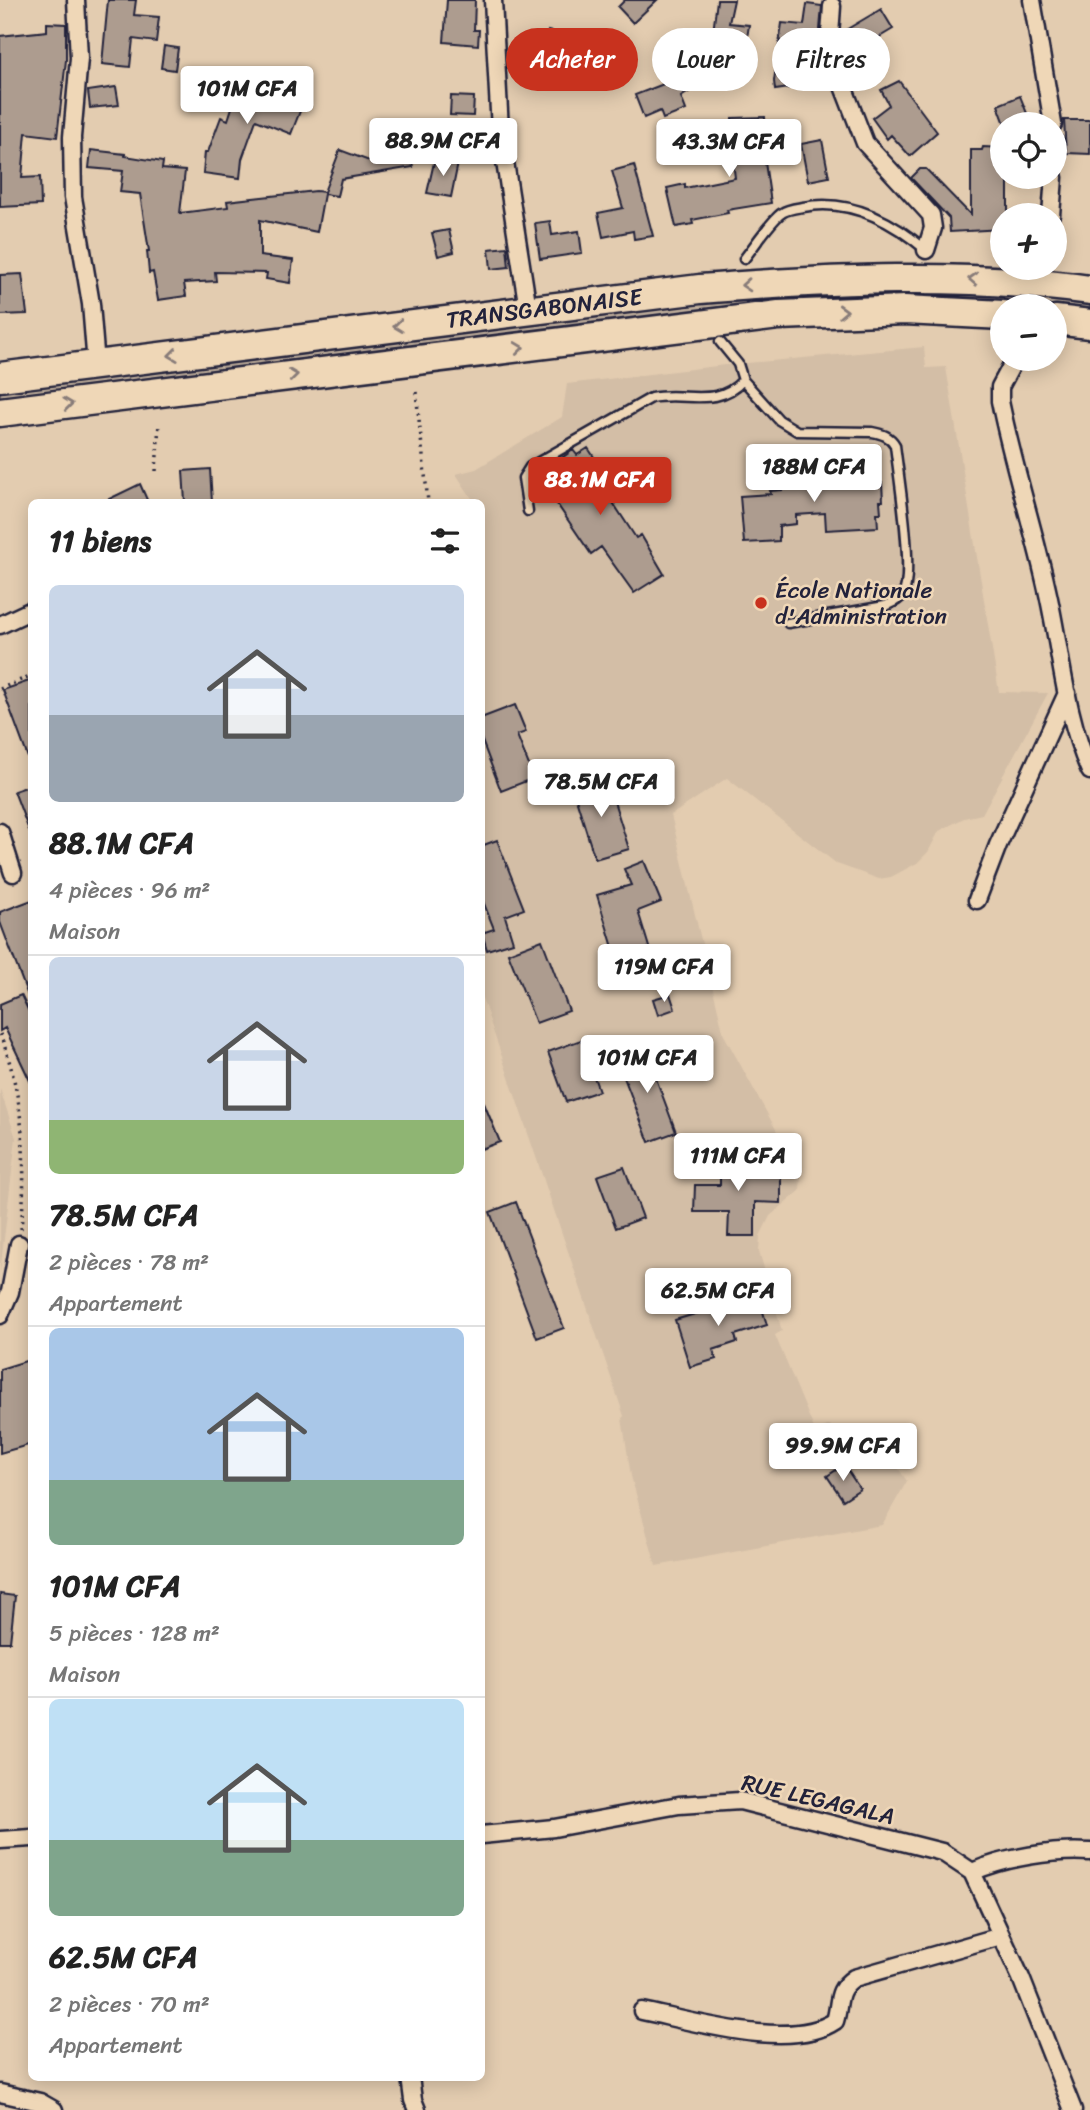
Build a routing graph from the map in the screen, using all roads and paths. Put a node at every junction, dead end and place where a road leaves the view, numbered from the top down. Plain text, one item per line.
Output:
1 (76, 0) edge
2 (493, 0) edge
3 (1032, 0) edge
4 (832, 6) dead end
5 (1051, 112) edge
6 (926, 250) joint
7 (744, 259) dead end
8 (1090, 290) edge
9 (528, 309) junction
10 (990, 314) edge
11 (1067, 321) edge
12 (1090, 324) edge
13 (720, 342) dead end
14 (96, 365) junction
15 (1009, 371) edge
16 (0, 377) edge
17 (743, 380) junction
18 (416, 392) dead end
19 (0, 412) edge
20 (159, 423) dead end
21 (156, 471) dead end
22 (428, 499) edge
23 (528, 511) dead end
24 (28, 612) edge
25 (788, 623) dead end
26 (0, 625) edge
27 (28, 676) edge
28 (0, 689) edge
29 (1067, 693) junction
30 (1090, 771) edge
31 (0, 832) edge
32 (13, 873) dead end
33 (977, 900) dead end
34 (0, 1034) edge
35 (19, 1244) joint
36 (0, 1315) edge
37 (485, 1835) edge
38 (28, 1838) edge
39 (0, 1840) edge
40 (1090, 1852) edge
41 (972, 1872) junction
42 (1001, 1936) junction
43 (642, 2011) dead end
44 (410, 2081) edge
45 (0, 2093) edge
46 (1069, 2109) edge
47 (54, 2110) edge
48 (417, 2110) edge

1 - 14 street
2 - 9 street
3 - 5 street
4 - 6 street
6 - 7 lane
8 -> 9 highway, TRANSGABONAISE
9 -> 14 highway, TRANSGABONAISE
19 -> 10 highway, TRANSGABONAISE
11 - 12 highway
13 - 17 lane
14 - 16 highway, TRANSGABONAISE
15 - 29 street
17 - 23 lane
17 - 25 lane
18 - 22 path
20 - 21 path
24 - 26 street
27 - 28 path
29 - 30 street
29 - 33 street
31 - 32 street
34 - 35 path
35 - 36 street
37 - 41 street, RUE LEGAGALA
38 - 39 street
40 - 41 street
41 - 42 street
42 - 43 street
42 - 46 street
44 - 48 street
45 - 47 street

